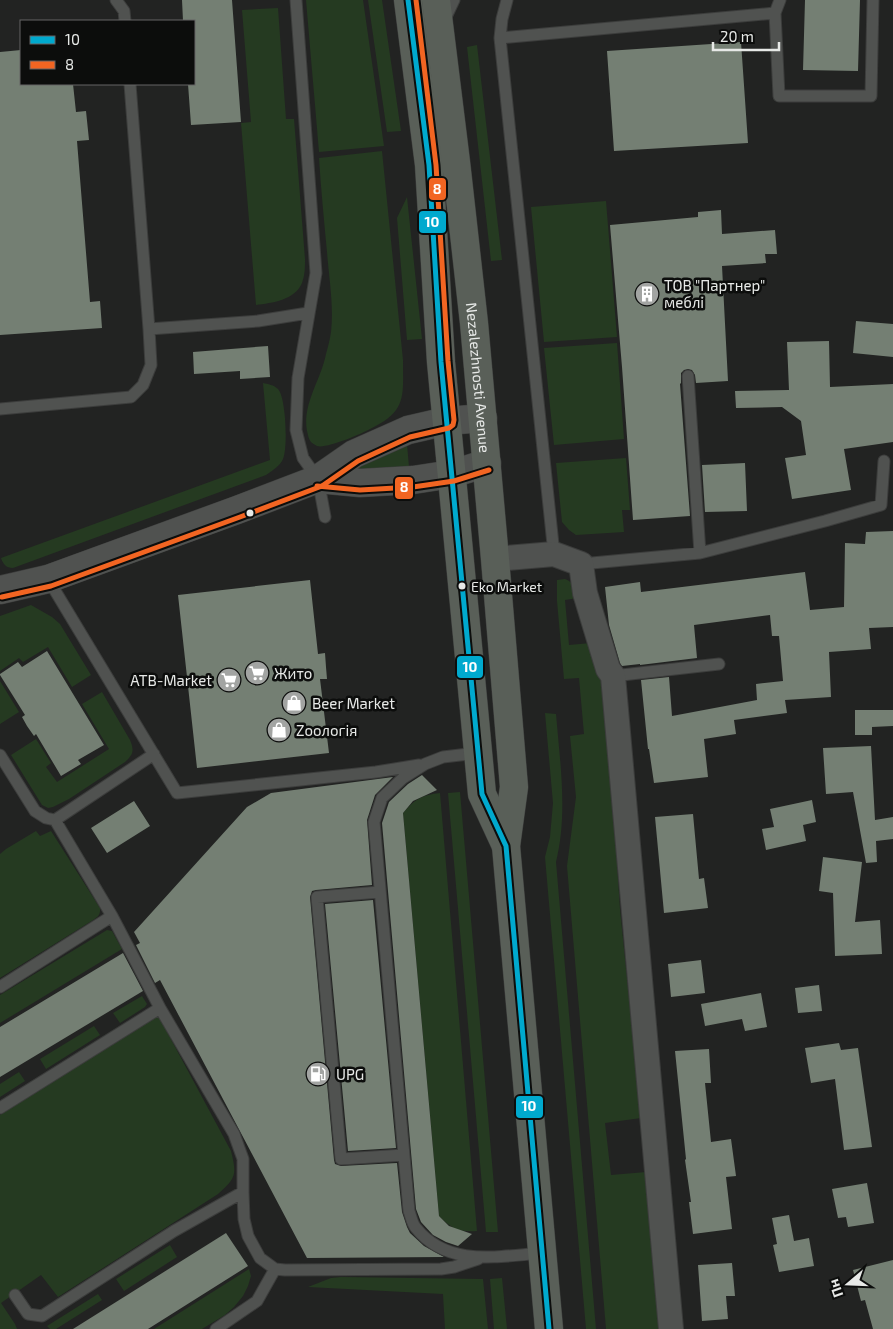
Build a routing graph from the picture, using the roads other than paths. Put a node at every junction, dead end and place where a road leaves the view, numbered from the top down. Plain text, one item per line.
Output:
1 (116, 0) edge
2 (296, 0) edge
3 (408, 0) edge
4 (436, 0) edge
5 (454, 0) edge
6 (507, 0) edge
7 (780, 0) edge
8 (873, 0) edge
9 (774, 13) junction
10 (125, 20) edge
11 (440, 30) junction
12 (500, 38) junction
13 (130, 85) edge
14 (308, 314) junction
15 (149, 328) junction
16 (688, 376) dead end
17 (0, 409) edge
18 (483, 418) junction
19 (447, 421) junction
20 (884, 461) dead end
21 (487, 463) junction
22 (452, 474) junction
23 (318, 479) junction
24 (325, 517) dead end
25 (700, 553) junction
26 (554, 554) junction
27 (496, 559) junction
28 (582, 564) junction
29 (48, 579) junction
30 (0, 590) edge
31 (719, 664) dead end
32 (612, 676) junction
33 (478, 753) junction
34 (154, 754) junction
35 (0, 755) edge
36 (425, 764) junction
37 (55, 820) junction
38 (506, 846) junction
39 (380, 892) junction
40 (112, 916) junction
41 (0, 986) edge
42 (160, 1008) junction
43 (0, 1108) edge
44 (404, 1155) junction
45 (243, 1192) junction
46 (543, 1253) junction
47 (484, 1258) junction
48 (275, 1269) junction
49 (15, 1295) dead end
50 (216, 1329) edge
51 (549, 1329) edge
52 (671, 1329) edge

1 - 10 lane
2 - 14 lane
3 - 19 main road, Nezalezhnosti Avenue
4 - 11 main road, Nezalezhnosti Avenue
5 - 11 lane
6 - 12 lane
7 - 9 lane
8 - 9 lane
9 - 12 lane
11 - 18 main road, Nezalezhnosti Avenue
12 - 26 lane
13 - 15 lane
14 - 15 lane
14 - 23 lane
15 - 17 lane
16 - 25 lane
18 - 19 street
18 - 21 main road, Nezalezhnosti Avenue
19 - 22 main road, Nezalezhnosti Avenue
19 - 23 street
20 - 25 lane
21 - 22 street
21 - 27 main road, Nezalezhnosti Avenue
22 - 23 street
22 - 33 main road, Nezalezhnosti Avenue
23 - 24 lane
23 - 29 street
25 - 28 lane
26 - 27 street
26 - 28 street
27 - 38 main road, Nezalezhnosti Avenue
28 - 32 street
29 - 30 street
29 - 34 lane
31 - 32 lane
32 - 52 street
33 - 36 lane
33 - 38 main road, Nezalezhnosti Avenue
34 - 36 lane
34 - 37 lane
35 - 37 lane
36 - 39 lane
37 - 40 lane
38 - 46 main road, Nezalezhnosti Avenue
39 - 44 lane
39 - 44 lane
40 - 41 lane
40 - 42 lane
42 - 43 lane
42 - 45 lane
44 - 47 lane
45 - 48 lane
45 - 49 lane
46 - 47 lane
46 - 51 main road, Nezalezhnosti Avenue
47 - 48 lane
48 - 50 lane

